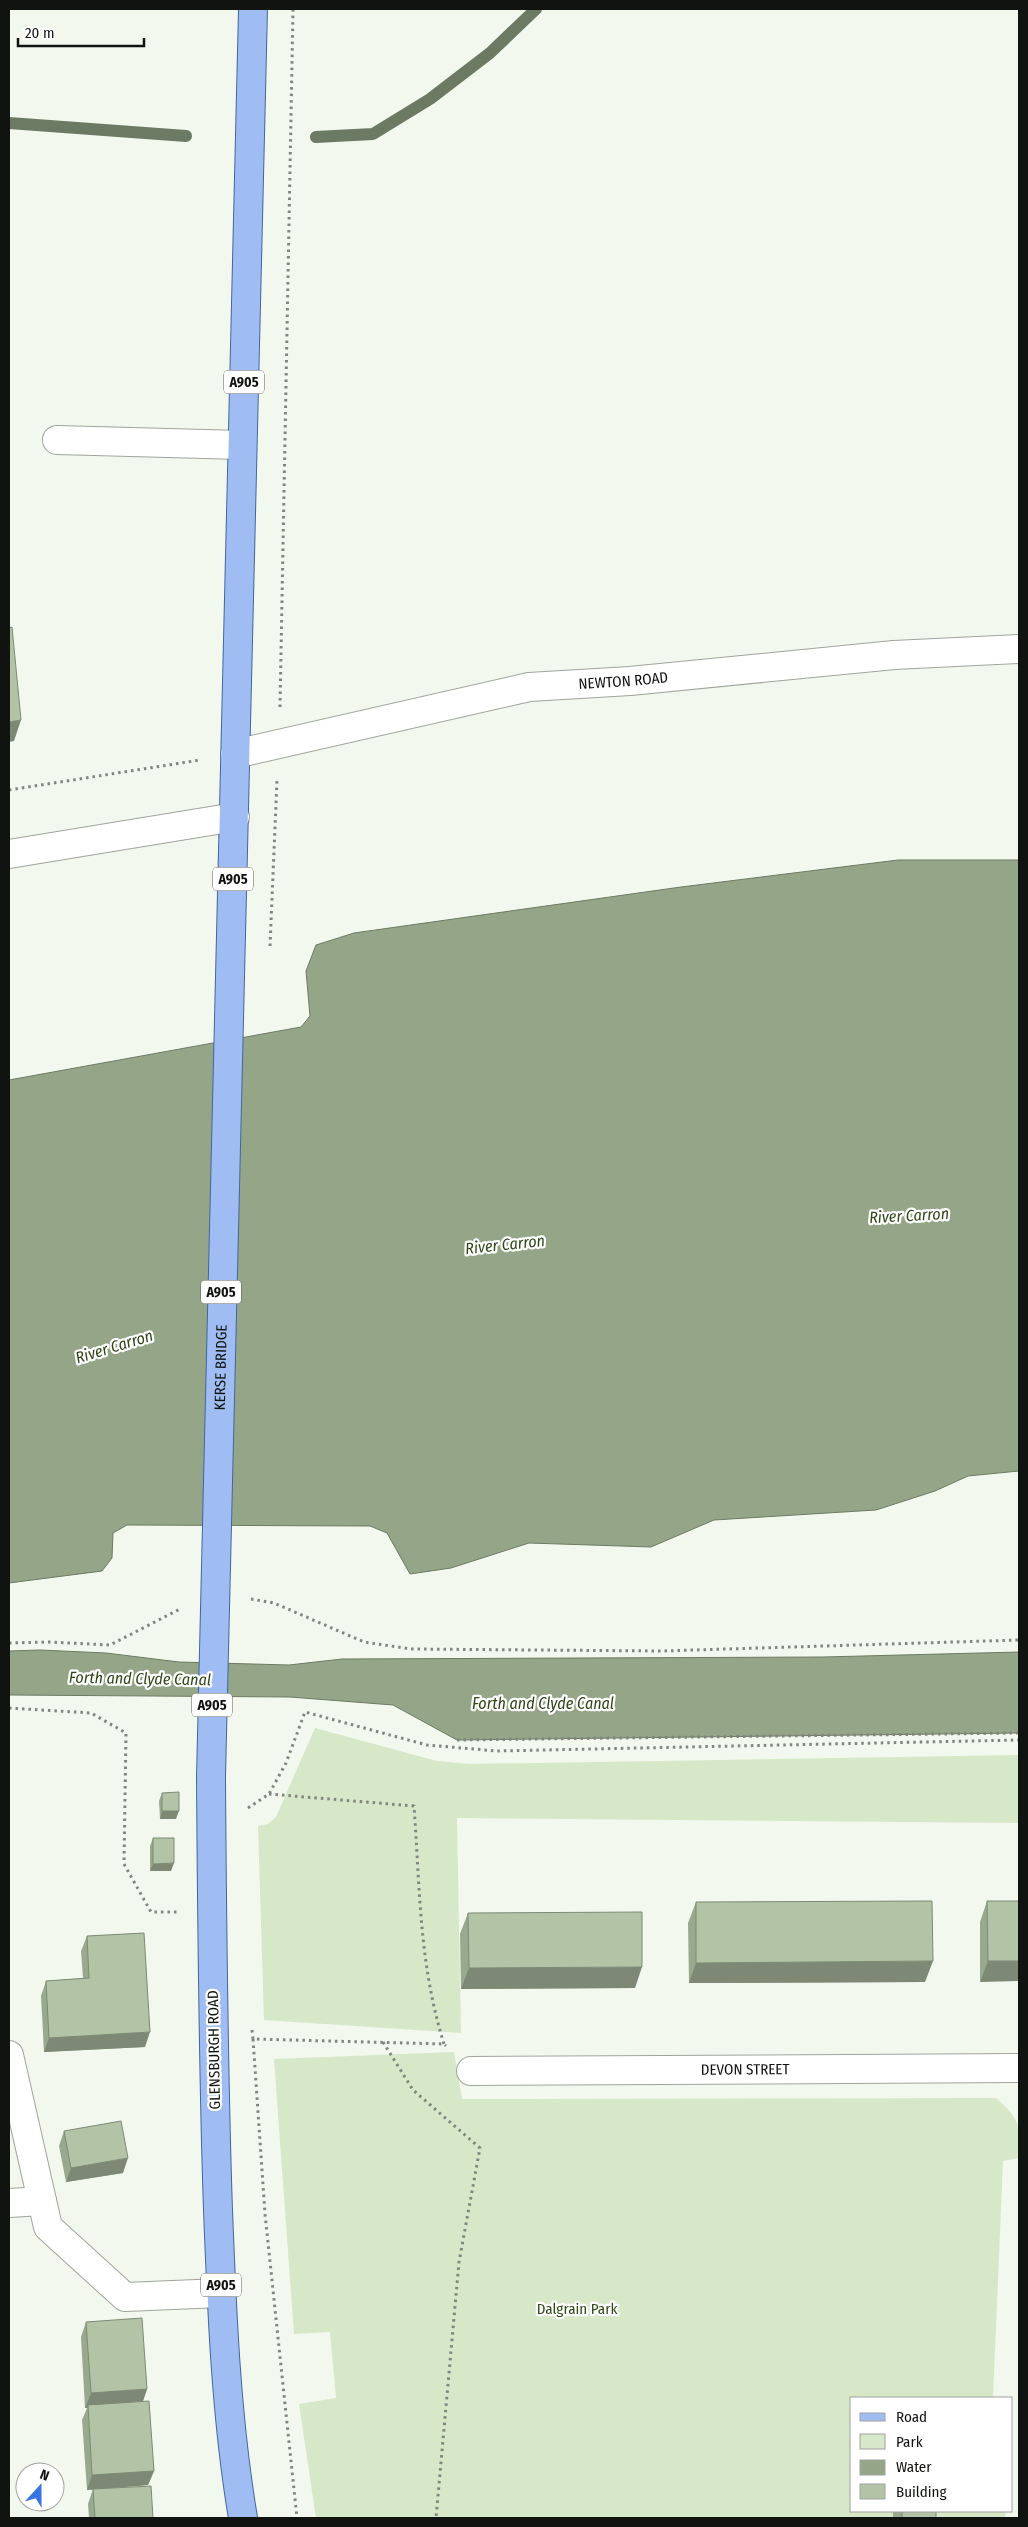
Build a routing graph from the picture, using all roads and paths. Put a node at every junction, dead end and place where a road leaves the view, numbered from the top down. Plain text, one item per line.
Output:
1 (253, 9) edge
2 (293, 9) edge
3 (57, 440) dead end
4 (242, 445) junction
5 (1019, 650) edge
6 (279, 743) junction
7 (235, 754) junction
8 (9, 790) edge
9 (235, 816) junction
10 (9, 854) edge
11 (269, 956) dead end
12 (214, 1590) junction
13 (253, 1599) dead end
14 (1019, 1640) edge
15 (9, 1643) edge
16 (9, 1708) edge
17 (1019, 1733) edge
18 (457, 1740) dead end
19 (1019, 1740) edge
20 (269, 1794) junction
21 (246, 1810) dead end
22 (181, 1912) dead end
23 (251, 2021) dead end
24 (253, 2040) junction
25 (383, 2042) junction
26 (444, 2044) junction
27 (9, 2055) edge
28 (1019, 2068) edge
29 (472, 2071) joint
30 (42, 2201) junction
31 (9, 2203) edge
32 (221, 2293) junction
33 (243, 2518) edge
34 (297, 2518) edge
35 (436, 2518) edge

1 - 4 main road, A905
2 - 6 path
3 - 4 street
4 - 7 main road, A905
5 - 6 street, NEWTON ROAD
6 - 7 street, NEWTON ROAD
6 - 11 path
7 - 8 path
7 - 9 main road, A905
9 - 10 street
9 - 12 main road, KERSE BRIDGE / A905
12 - 15 path
12 - 32 main road, GLENSBURGH ROAD / A905
13 - 14 path
16 - 22 path
17 - 18 path
19 - 20 path
20 - 21 path
20 - 26 path
23 - 24 path
24 - 25 path
24 - 34 path
25 - 26 path
25 - 35 path
26 - 29 path
27 - 30 street
28 - 29 street, DEVON STREET
30 - 31 street
30 - 32 street
32 - 33 main road, GLENSBURGH ROAD / A905

